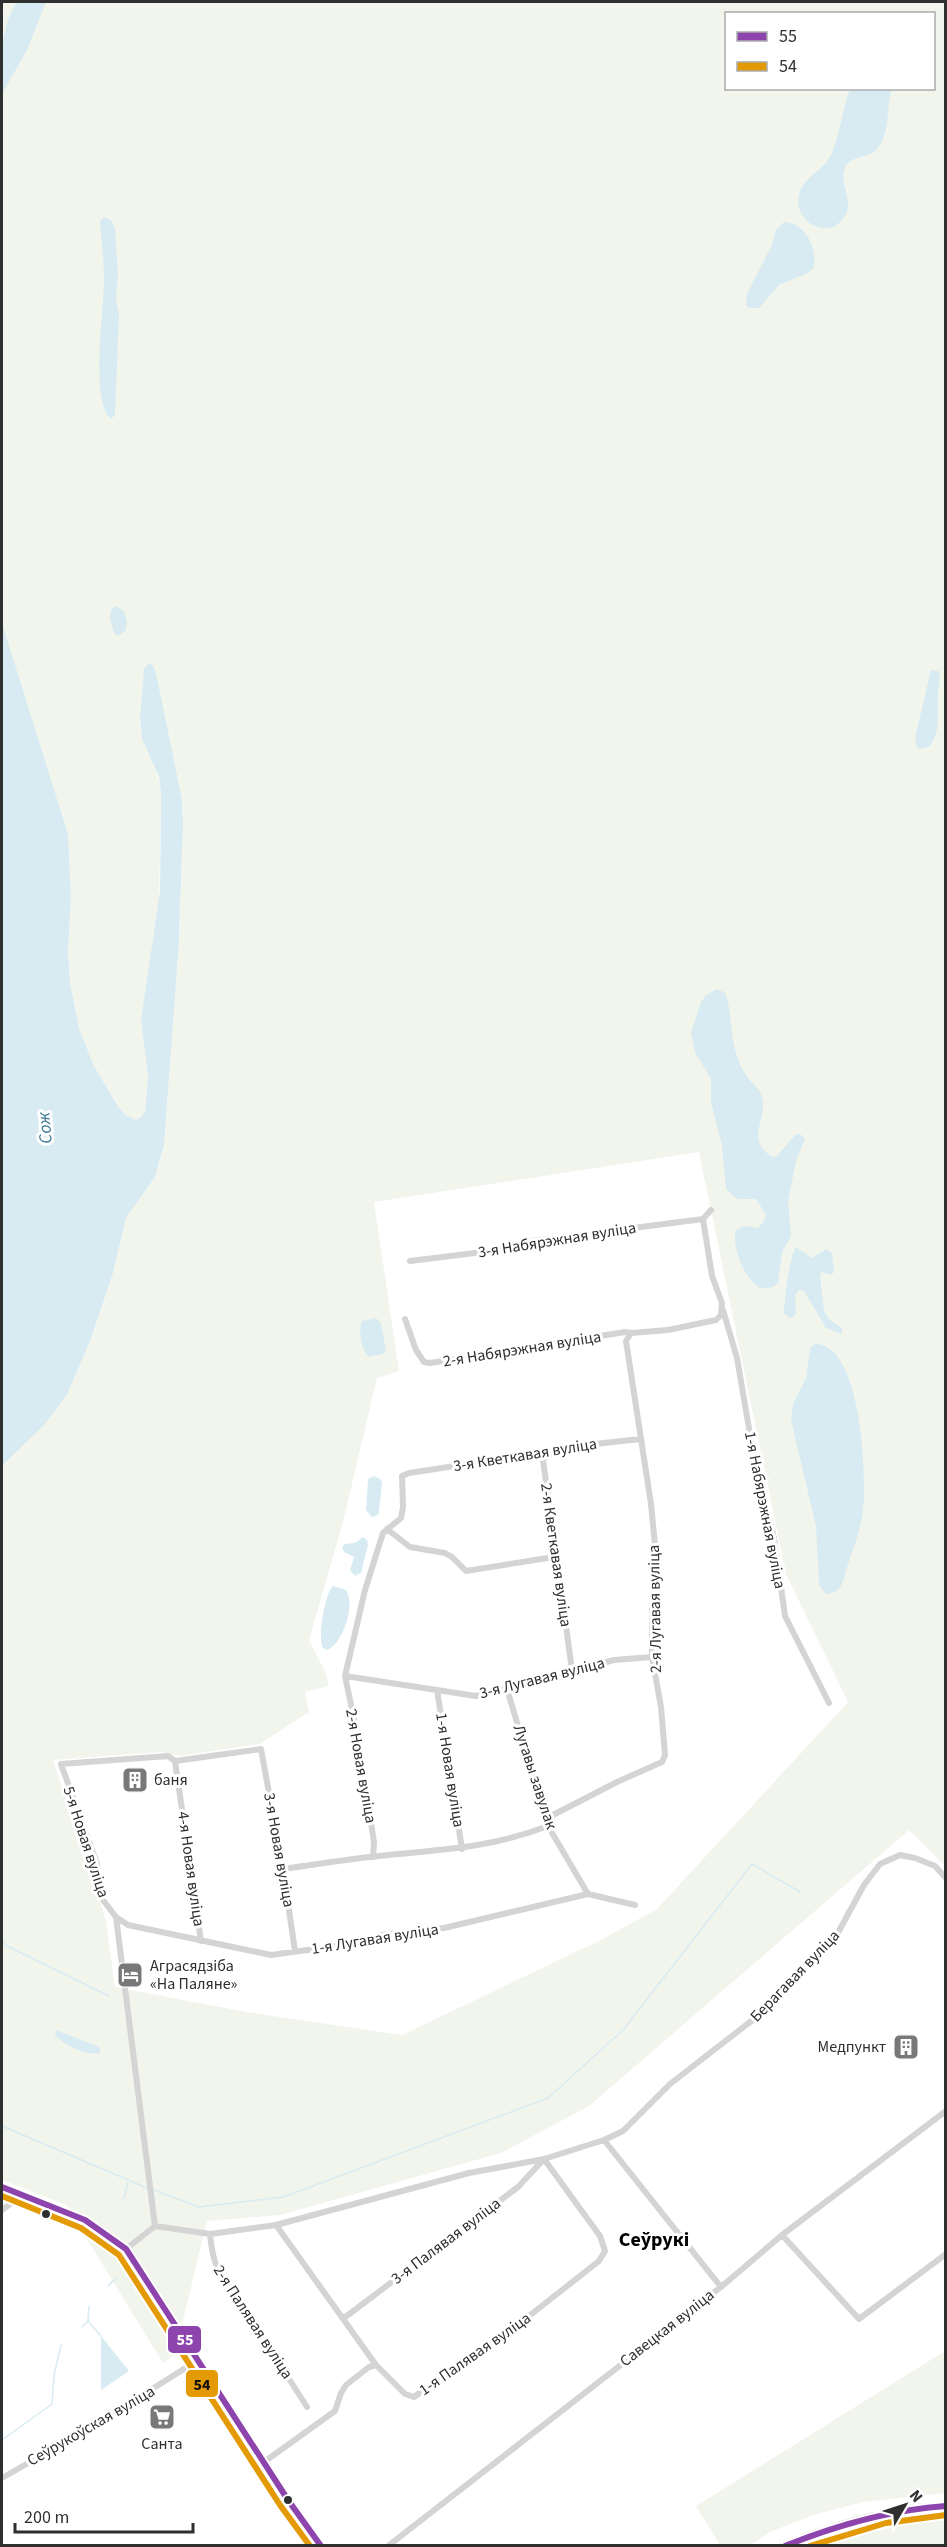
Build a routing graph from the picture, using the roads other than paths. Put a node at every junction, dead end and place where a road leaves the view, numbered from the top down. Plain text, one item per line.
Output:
1 (711, 1210) dead end
2 (703, 1219) junction
3 (410, 1261) dead end
4 (723, 1309) junction
5 (405, 1319) dead end
6 (631, 1334) junction
7 (626, 1341) joint
8 (641, 1439) junction
9 (558, 1448) junction
10 (387, 1529) junction
11 (554, 1557) junction
12 (652, 1657) junction
13 (572, 1670) junction
14 (345, 1676) junction
15 (507, 1689) junction
16 (437, 1690) junction
17 (829, 1703) dead end
18 (175, 1761) junction
19 (548, 1826) junction
20 (462, 1849) junction
21 (373, 1857) junction
22 (283, 1869) junction
23 (945, 1878) edge
24 (588, 1894) junction
25 (635, 1905) dead end
26 (116, 1917) junction
27 (201, 1941) junction
28 (295, 1952) junction
29 (945, 2111) edge
30 (604, 2140) junction
31 (544, 2159) junction
32 (2, 2187) edge
33 (22, 2195) junction
34 (2, 2210) edge
35 (276, 2225) junction
36 (155, 2226) junction
37 (210, 2234) junction
38 (782, 2235) junction
39 (126, 2249) junction
40 (945, 2254) edge
41 (721, 2287) junction
42 (344, 2318) junction
43 (198, 2360) junction
44 (376, 2365) junction
45 (307, 2407) dead end
46 (264, 2462) junction
47 (2, 2478) edge
48 (945, 2506) edge
49 (321, 2546) edge
50 (388, 2546) edge
51 (784, 2546) edge

1 - 2 street
2 - 3 street, 3-я Набярэжная вуліца
2 - 4 street
4 - 6 street, 2-я Набярэжная вуліца
4 - 17 street, 1-я Набярэжная вуліца
5 - 6 street, 2-я Набярэжная вуліца
6 - 7 street, 2-я Набярэжная вуліца
7 - 8 street, 2-я Лугавая вуліца
8 - 9 street, 3-я Кветкавая вуліца
8 - 12 street, 2-я Лугавая вуліца
9 - 10 street, 3-я Кветкавая вуліца
9 - 11 street, 2-я Кветкавая вуліца
10 - 11 street
10 - 14 street
11 - 13 street, 2-я Кветкавая вуліца
12 - 13 street, 3-я Лугавая вуліца
12 - 19 street, 2-я Лугавая вуліца
13 - 15 street, 3-я Лугавая вуліца
14 - 16 street, 3-я Лугавая вуліца
14 - 21 street, 2-я Новая вуліца
15 - 16 street, 3-я Лугавая вуліца
15 - 19 street, Лугавы завулак
16 - 20 street, 1-я Новая вуліца
18 - 22 street, 3-я Новая вуліца
18 - 26 street, 5-я Новая вуліца
18 - 27 street, 4-я Новая вуліца
19 - 20 street, 2-я Лугавая вуліца
19 - 24 street, Лугавы завулак
20 - 21 street, 2-я Лугавая вуліца
21 - 22 street, 2-я Лугавая вуліца
22 - 28 street, 3-я Новая вуліца
23 - 30 street, Берагавая вуліца
24 - 25 street, 1-я Лугавая вуліца
24 - 28 street, 1-я Лугавая вуліца
26 - 27 street, 1-я Лугавая вуліца
26 - 36 street
27 - 28 street, 1-я Лугавая вуліца
29 - 38 street, Савецкая вуліца
30 - 31 street, Берагавая вуліца
30 - 41 street
31 - 35 street, Берагавая вуліца
31 - 42 street, 3-я Палявая вуліца
31 - 44 street, 1-я Палявая вуліца
32 - 33 street
33 - 34 street
33 - 39 street
35 - 37 street, Берагавая вуліца
35 - 42 street
36 - 37 street, Берагавая вуліца
36 - 39 street
37 - 45 street, 2-я Палявая вуліца
38 - 40 street
38 - 41 street, Савецкая вуліца
39 - 43 street
41 - 50 street, Савецкая вуліца
42 - 44 street
43 - 46 street
43 - 47 street, Сеўрукоўская вуліца
44 - 46 street
46 - 49 street
48 - 51 street

